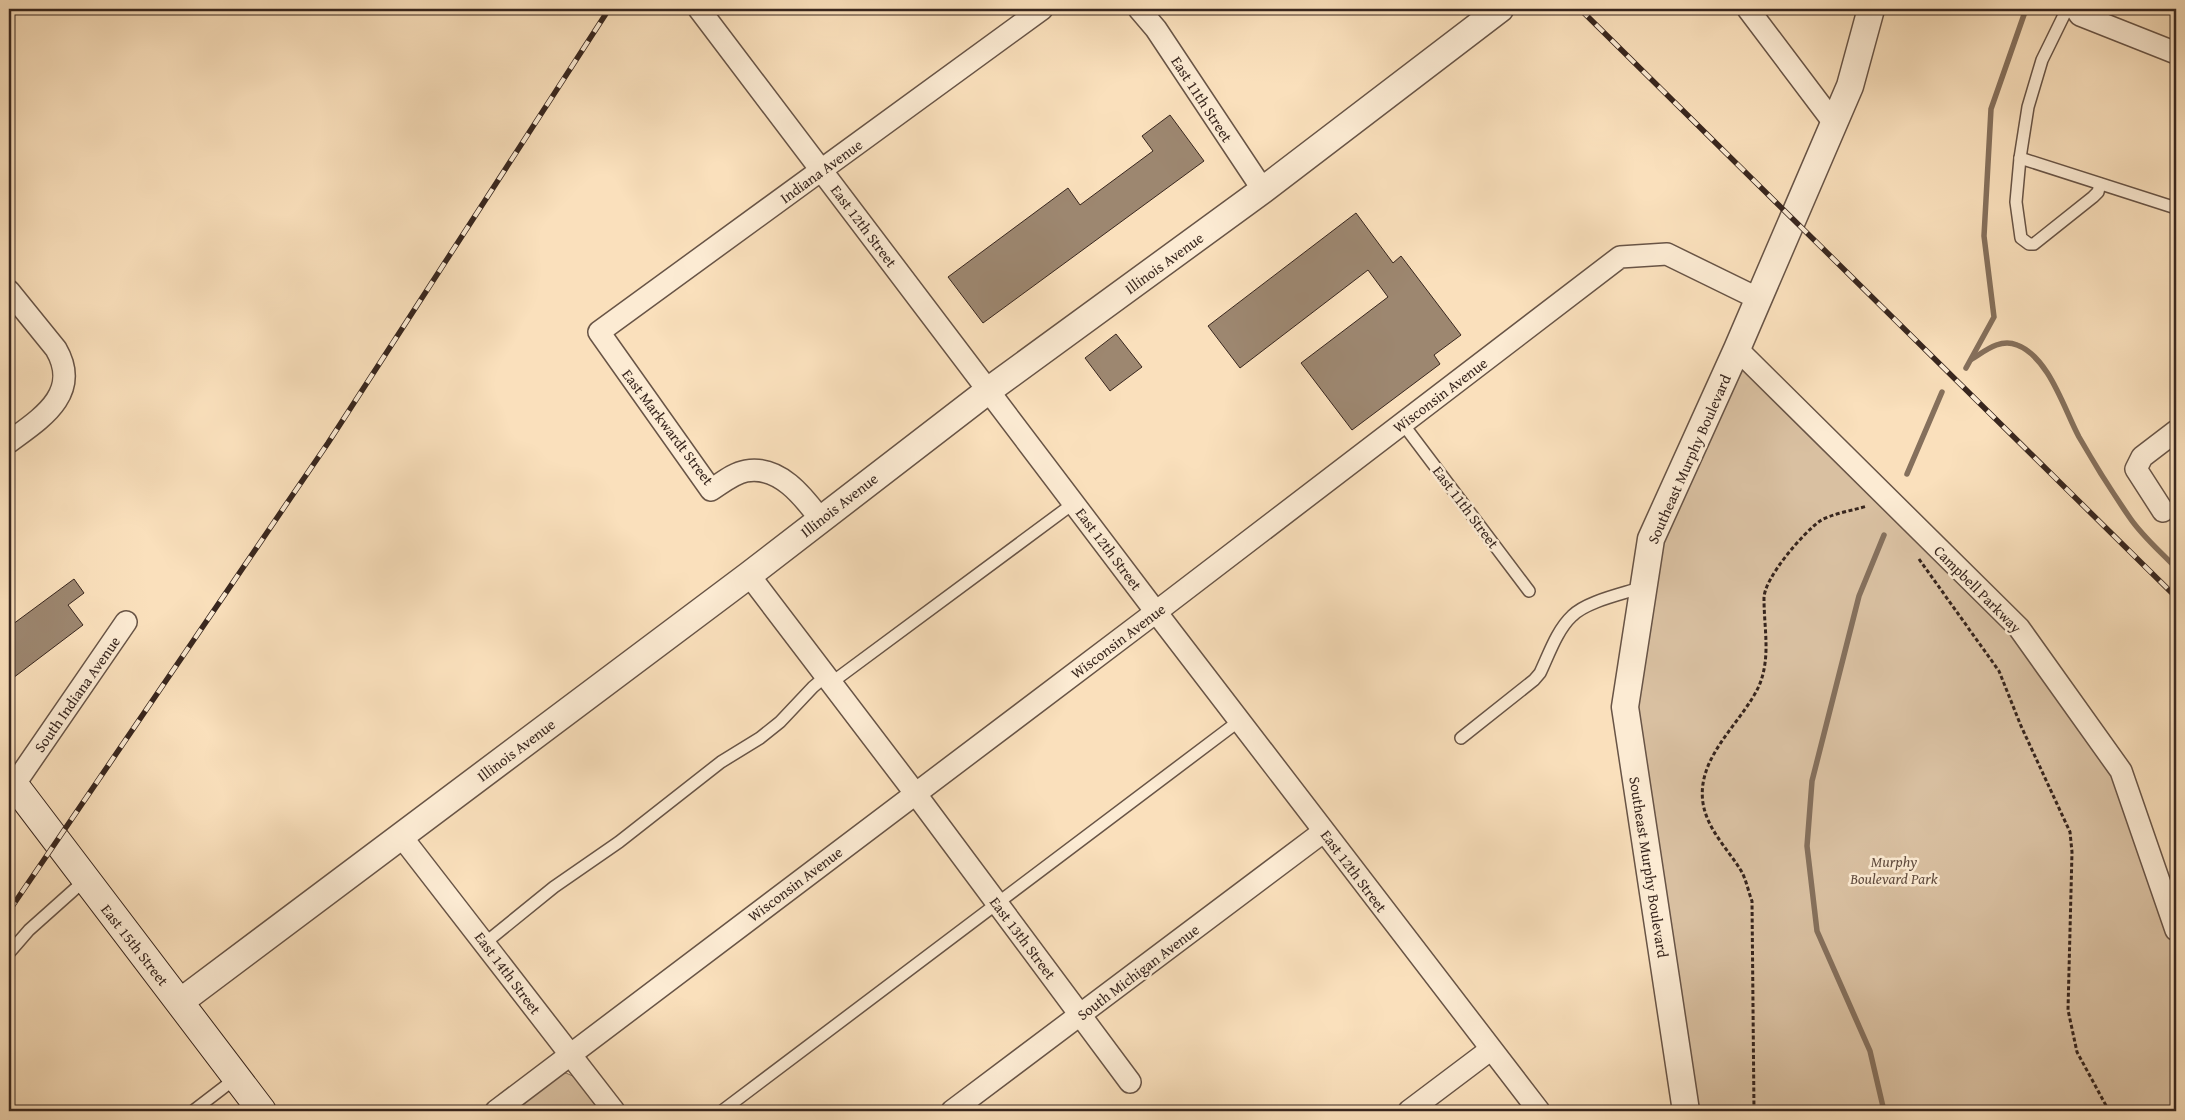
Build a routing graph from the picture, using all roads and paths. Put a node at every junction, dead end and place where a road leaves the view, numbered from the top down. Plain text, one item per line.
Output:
1 (700, 9) edge
2 (1042, 9) edge
3 (1139, 9) edge
4 (1748, 9) edge
5 (1871, 9) edge
6 (2067, 9) edge
7 (2076, 9) edge
8 (1493, 11) edge
9 (2176, 53) edge
10 (1834, 123) junction
11 (2020, 158) junction
12 (822, 171) junction
13 (2100, 184) junction
14 (1263, 190) junction
15 (2176, 208) edge
16 (9, 290) edge
17 (1759, 299) junction
18 (599, 332) joint
19 (1737, 349) junction
20 (989, 390) junction
21 (1403, 424) junction
22 (2176, 431) edge
23 (9, 442) edge
24 (1074, 503) junction
25 (1871, 505) dead end
26 (2162, 511) dead end
27 (821, 520) junction
28 (1916, 556) dead end
29 (749, 575) junction
30 (1644, 587) junction
31 (1529, 591) dead end
32 (1156, 612) junction
33 (126, 622) dead end
34 (829, 679) junction
35 (1239, 721) junction
36 (1460, 738) dead end
37 (10, 784) edge
38 (916, 793) junction
39 (1324, 832) junction
40 (401, 836) junction
41 (85, 880) junction
42 (997, 903) junction
43 (2172, 905) edge
44 (2176, 930) edge
45 (485, 943) junction
46 (9, 953) edge
47 (180, 1002) junction
48 (1080, 1015) junction
49 (1490, 1050) junction
50 (570, 1055) junction
51 (236, 1078) junction
52 (1130, 1082) dead end
53 (193, 1111) edge
54 (262, 1111) edge
55 (496, 1111) edge
56 (614, 1111) edge
57 (722, 1111) edge
58 (952, 1111) edge
59 (1409, 1111) edge
60 (1539, 1111) edge
61 (1686, 1111) edge
62 (1754, 1111) edge
63 (2109, 1111) edge

1 - 12 street, East 12th Street
2 - 12 street, Indiana Avenue
3 - 14 street, East 11th Street
4 - 10 street
5 - 10 street, Southeast Murphy Boulevard
6 - 11 lane
7 - 9 street
8 - 14 street, Illinois Avenue
10 - 17 street, Southeast Murphy Boulevard
11 - 13 lane
11 - 13 lane
12 - 18 street, Indiana Avenue
12 - 20 street, East 12th Street
13 - 15 lane
14 - 20 street, Illinois Avenue
16 - 23 street
17 - 19 street, Southeast Murphy Boulevard
17 - 21 street, Wisconsin Avenue
18 - 27 street, East Markwardt Street
19 - 30 street, Southeast Murphy Boulevard
19 - 43 street, Campbell Parkway
20 - 24 street, East 12th Street
20 - 27 street, Illinois Avenue
21 - 31 lane, East 11th Street
21 - 32 street, Wisconsin Avenue
22 - 26 street
24 - 32 street, East 12th Street
24 - 34 lane
25 - 62 path
27 - 29 street, Illinois Avenue
28 - 63 path
29 - 34 street
29 - 40 street, Illinois Avenue
30 - 36 lane
30 - 61 street, Southeast Murphy Boulevard
32 - 35 street, East 12th Street
32 - 38 street, Wisconsin Avenue
33 - 37 street, South Indiana Avenue
34 - 38 street
34 - 45 lane
35 - 39 street, East 12th Street
35 - 42 lane
37 - 41 main road, East 15th Street
38 - 42 street, East 13th Street
38 - 50 street, Wisconsin Avenue
39 - 48 street, South Michigan Avenue
39 - 49 street, East 12th Street
40 - 45 street, East 14th Street
40 - 47 street, Illinois Avenue
41 - 46 lane
41 - 47 main road, East 15th Street
42 - 48 street, East 13th Street
42 - 57 lane
43 - 44 street, Campbell Parkway
45 - 50 street, East 14th Street
47 - 51 main road, East 15th Street
48 - 52 street, East 13th Street
48 - 58 street, South Michigan Avenue
49 - 59 street
49 - 60 street, East 12th Street
50 - 55 street, Wisconsin Avenue
50 - 56 street, East 14th Street
51 - 53 lane
51 - 54 main road, East 15th Street

